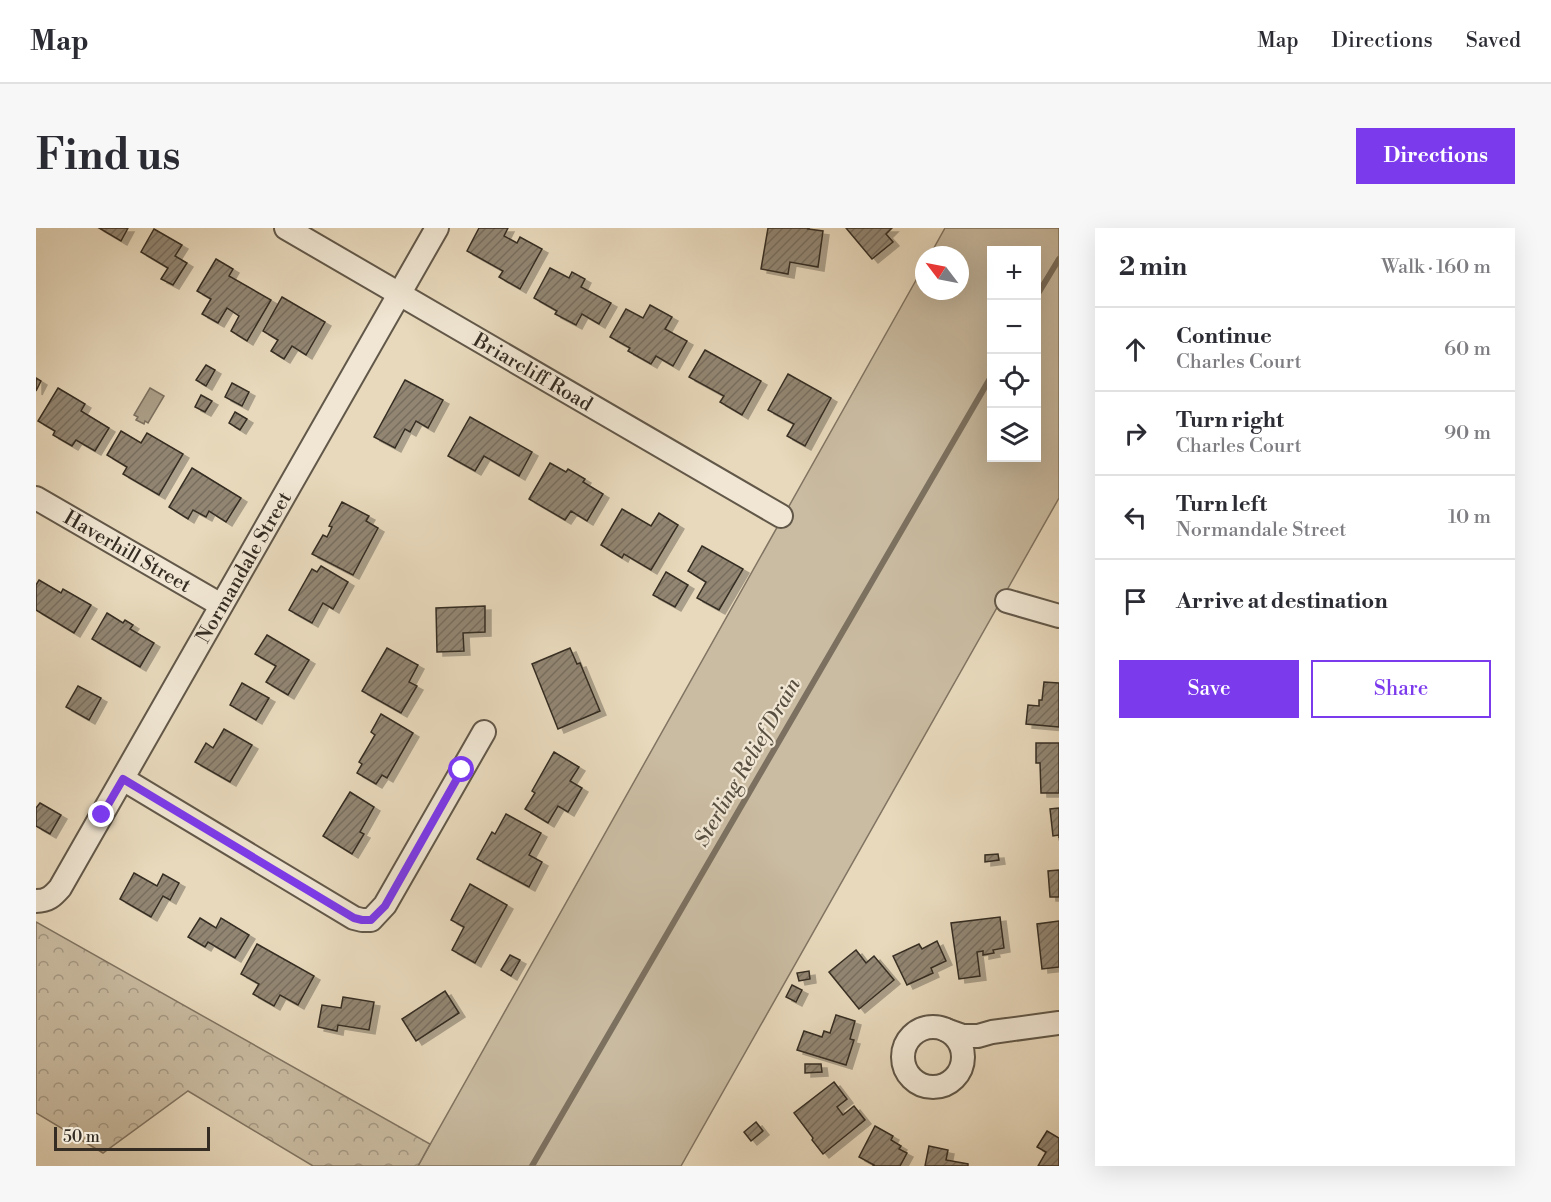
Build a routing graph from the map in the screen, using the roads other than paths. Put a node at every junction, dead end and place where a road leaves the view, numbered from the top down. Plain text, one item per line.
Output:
1 (286, 228) edge
2 (437, 228) edge
3 (399, 294) junction
4 (36, 498) edge
5 (781, 516) dead end
6 (1007, 601) dead end
7 (221, 605) junction
8 (1059, 616) edge
9 (484, 732) dead end
10 (123, 779) junction
11 (40, 901) edge
12 (1059, 1023) edge
13 (946, 1030) junction
14 (978, 1036) junction
15 (962, 1064) junction

1 - 3 street, Briarcliff Road
2 - 3 street, Normandale Street
3 - 5 street, Briarcliff Road
3 - 7 street, Normandale Street
4 - 7 street, Haverhill Street
6 - 8 street
7 - 10 street, Normandale Street
9 - 10 street
10 - 11 street, Normandale Street
12 - 14 street
13 - 14 street
13 - 15 street
13 - 15 street
14 - 15 street

